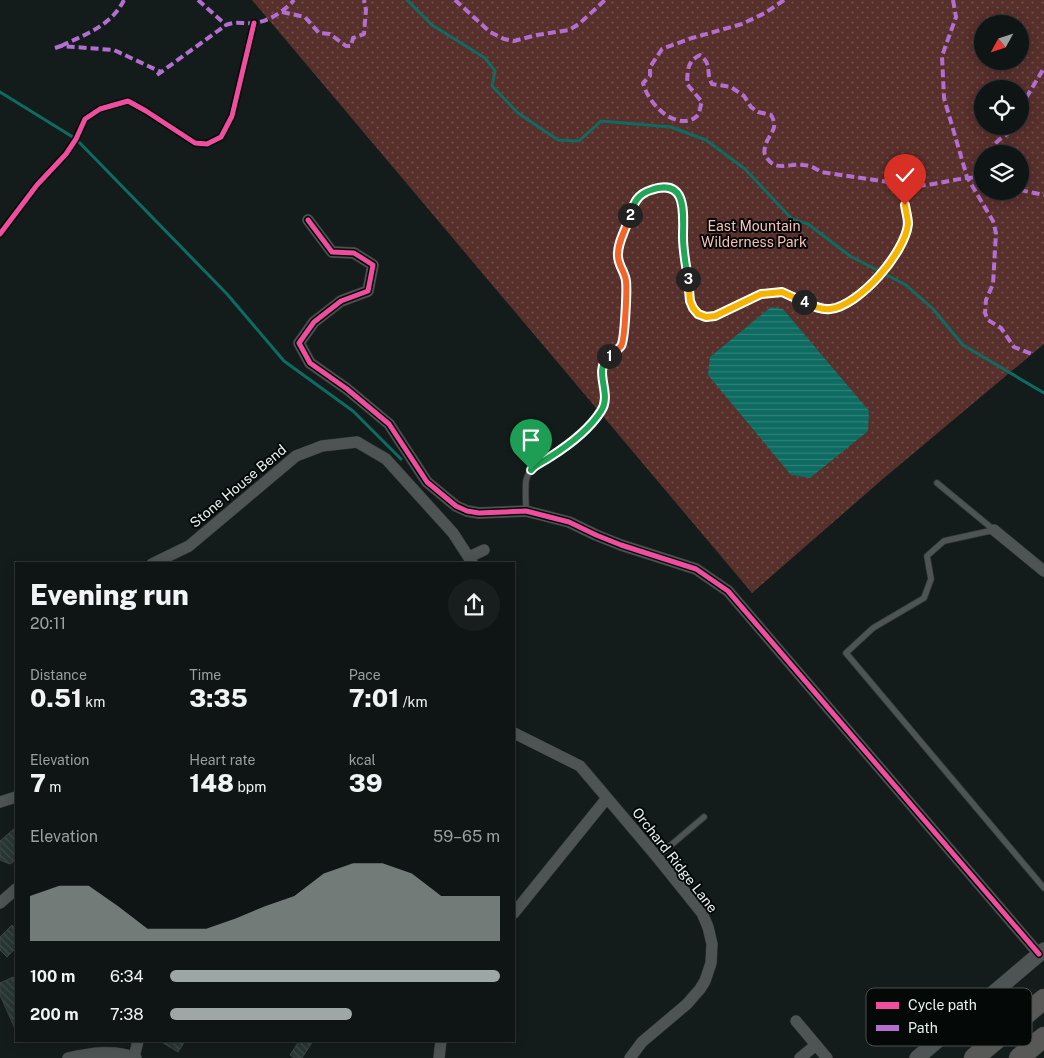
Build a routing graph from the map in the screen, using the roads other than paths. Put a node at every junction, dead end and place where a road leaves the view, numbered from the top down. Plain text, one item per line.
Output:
1 (915, 186) dead end
2 (308, 220) dead end
3 (937, 483) dead end
4 (526, 511) junction
5 (994, 530) junction
6 (484, 550) dead end
7 (471, 560) edge
8 (156, 562) edge
9 (1044, 571) edge
10 (515, 734) edge
11 (15, 797) edge
12 (607, 798) junction
13 (0, 802) edge
14 (704, 817) dead end
15 (657, 857) junction
16 (1044, 888) edge
17 (15, 890) edge
18 (0, 903) edge
19 (515, 911) edge
20 (1042, 952) edge
21 (1000, 988) edge
22 (1044, 999) edge
23 (1032, 1009) edge
24 (796, 1021) dead end
25 (1044, 1037) edge
26 (138, 1042) edge
27 (441, 1042) edge
28 (816, 1044) junction
29 (931, 1046) edge
30 (988, 1046) edge
31 (135, 1057) edge
32 (68, 1058) edge
33 (440, 1058) edge
34 (630, 1058) edge
35 (800, 1058) edge
36 (828, 1058) edge
37 (917, 1058) edge
38 (974, 1058) edge
39 (1019, 1058) edge

1 - 4 lane
2 - 4 street
3 - 5 lane
4 - 20 street
5 - 9 street
5 - 16 lane
6 - 7 street
7 - 8 street, Stone House Bend
10 - 12 street, Orchard Ridge Lane
11 - 13 street
12 - 15 street, Orchard Ridge Lane
12 - 19 street
14 - 15 lane
15 - 34 street, Orchard Ridge Lane
17 - 18 street
20 - 21 street
22 - 23 highway
24 - 28 street
25 - 39 highway
26 - 31 street
27 - 33 street
28 - 35 street
28 - 36 street
29 - 37 street
30 - 38 highway
31 - 32 street

